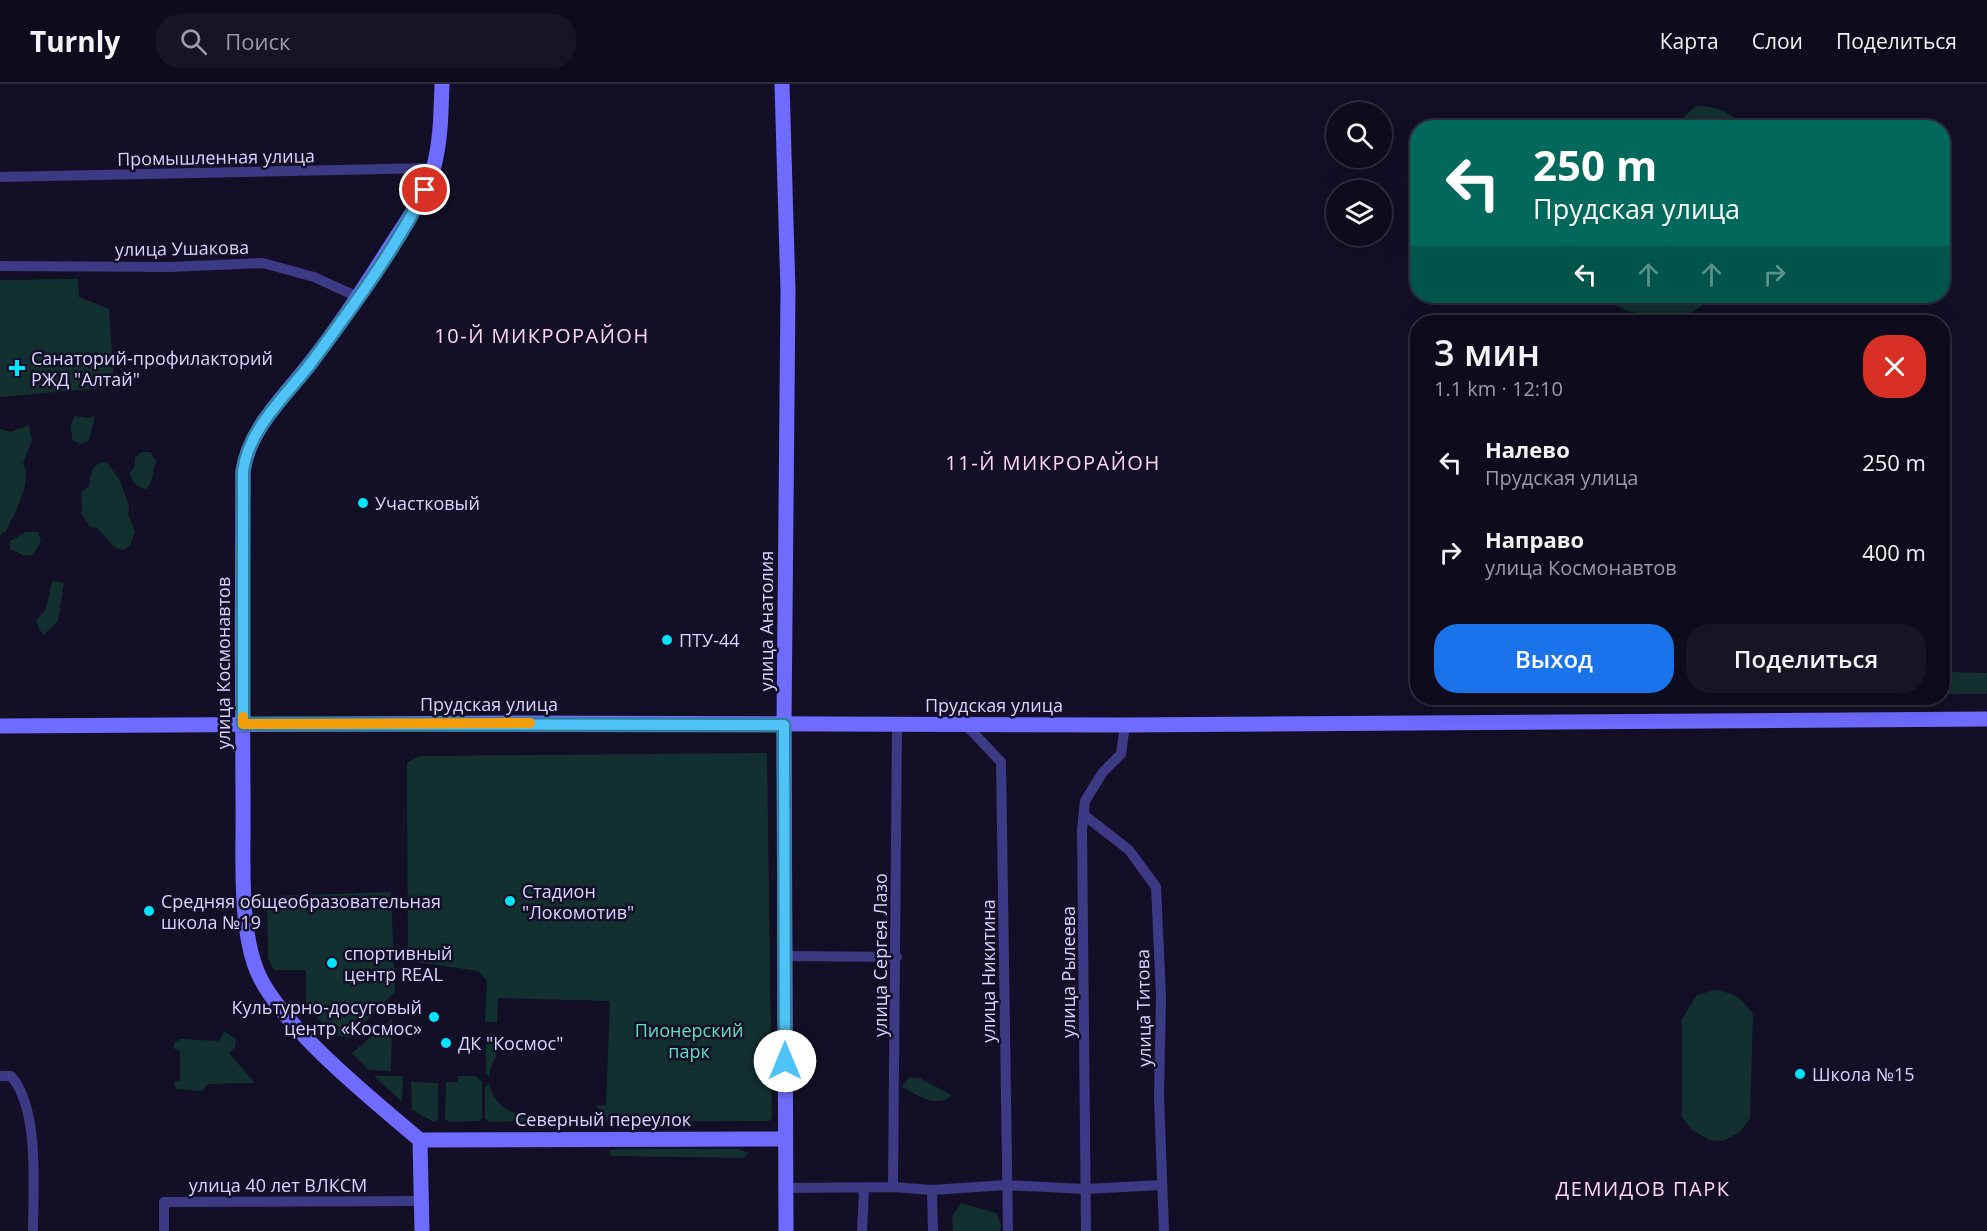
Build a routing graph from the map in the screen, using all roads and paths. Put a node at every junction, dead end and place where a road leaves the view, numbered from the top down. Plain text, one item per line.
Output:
1 (442, 84) edge
2 (782, 84) edge
3 (434, 168) junction
4 (0, 177) edge
5 (0, 266) edge
6 (358, 297) junction
7 (1987, 719) edge
8 (243, 724) junction
9 (897, 724) junction
10 (1125, 724) junction
11 (784, 725) junction
12 (966, 725) junction
13 (0, 726) edge
14 (1084, 815) junction
15 (785, 956) junction
16 (897, 957) junction
17 (0, 1076) edge
18 (785, 1139) junction
19 (420, 1140) junction
20 (1006, 1185) junction
21 (1161, 1185) junction
22 (893, 1187) junction
23 (786, 1188) junction
24 (864, 1189) junction
25 (1086, 1189) junction
26 (932, 1191) junction
27 (422, 1201) junction
28 (33, 1231) edge
29 (164, 1231) edge
30 (422, 1231) edge
31 (786, 1231) edge
32 (862, 1231) edge
33 (933, 1231) edge
34 (1008, 1231) edge
35 (1086, 1231) edge
36 (1164, 1231) edge

1 - 3 street, улица Космонавтов
2 - 11 street, улица Анатолия
3 - 4 street, Промышленная улица
3 - 6 street, улица Космонавтов
5 - 6 street, улица Ушакова
6 - 8 street, улица Космонавтов
7 - 10 street, Прудская улица
8 - 11 street, Прудская улица
8 - 13 street, Прудская улица
8 - 19 street, улица Космонавтов
9 - 11 street, Прудская улица
9 - 12 street, Прудская улица
9 - 16 street, улица Сергея Лазо
10 - 12 street, Прудская улица
10 - 14 street, улица Рылеева
11 - 15 street, улица Анатолия
12 - 20 street, улица Никитина
14 - 21 street, улица Титова
14 - 25 street, улица Рылеева
15 - 16 street
15 - 18 street, улица Анатолия
16 - 22 street, улица Сергея Лазо
17 - 28 street
18 - 19 street, Северный переулок
18 - 23 street, улица Анатолия
19 - 27 street
20 - 25 street
20 - 26 street
20 - 34 street, улица Никитина
21 - 25 street
21 - 36 street, улица Титова
22 - 24 street
22 - 26 street
23 - 24 street
23 - 31 street, улица Анатолия
24 - 32 street
25 - 35 street, улица Рылеева
26 - 33 street
27 - 29 street, улица 40 лет ВЛКСМ
27 - 30 street

